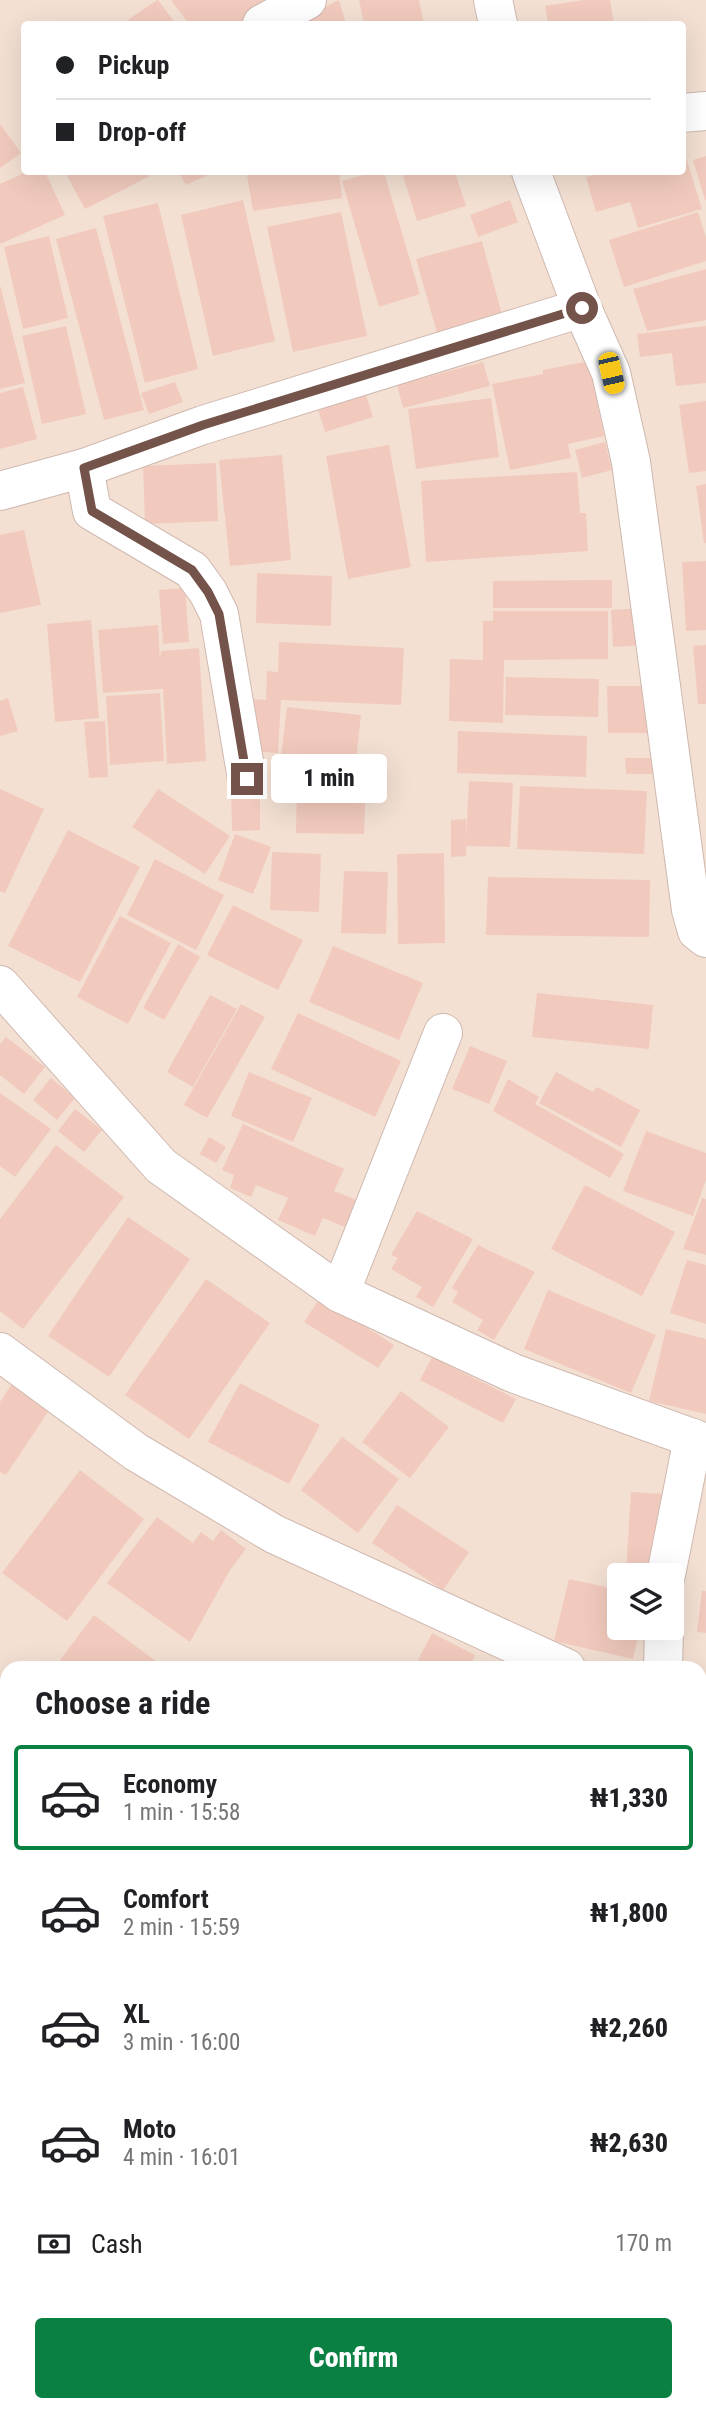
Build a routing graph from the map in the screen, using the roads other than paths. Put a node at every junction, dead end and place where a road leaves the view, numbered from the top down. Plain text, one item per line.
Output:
1 (307, 0) edge
2 (493, 0) edge
3 (268, 21) edge
4 (497, 21) edge
5 (706, 111) edge
6 (686, 113) edge
7 (532, 175) edge
8 (582, 308) junction
9 (84, 468) junction
10 (0, 491) edge
11 (247, 779) dead end
12 (706, 938) edge
13 (0, 985) edge
14 (443, 1033) dead end
15 (340, 1293) junction
16 (0, 1352) edge
17 (700, 1441) edge
18 (669, 1563) edge
19 (664, 1640) edge
20 (551, 1661) edge
21 (663, 1661) edge

1 - 3 street
2 - 4 street
5 - 6 street
7 - 8 street
8 - 9 street
8 - 12 street
9 - 10 street
9 - 11 street
13 - 15 street
14 - 15 street
15 - 17 street
16 - 20 street
17 - 18 street
19 - 21 street

